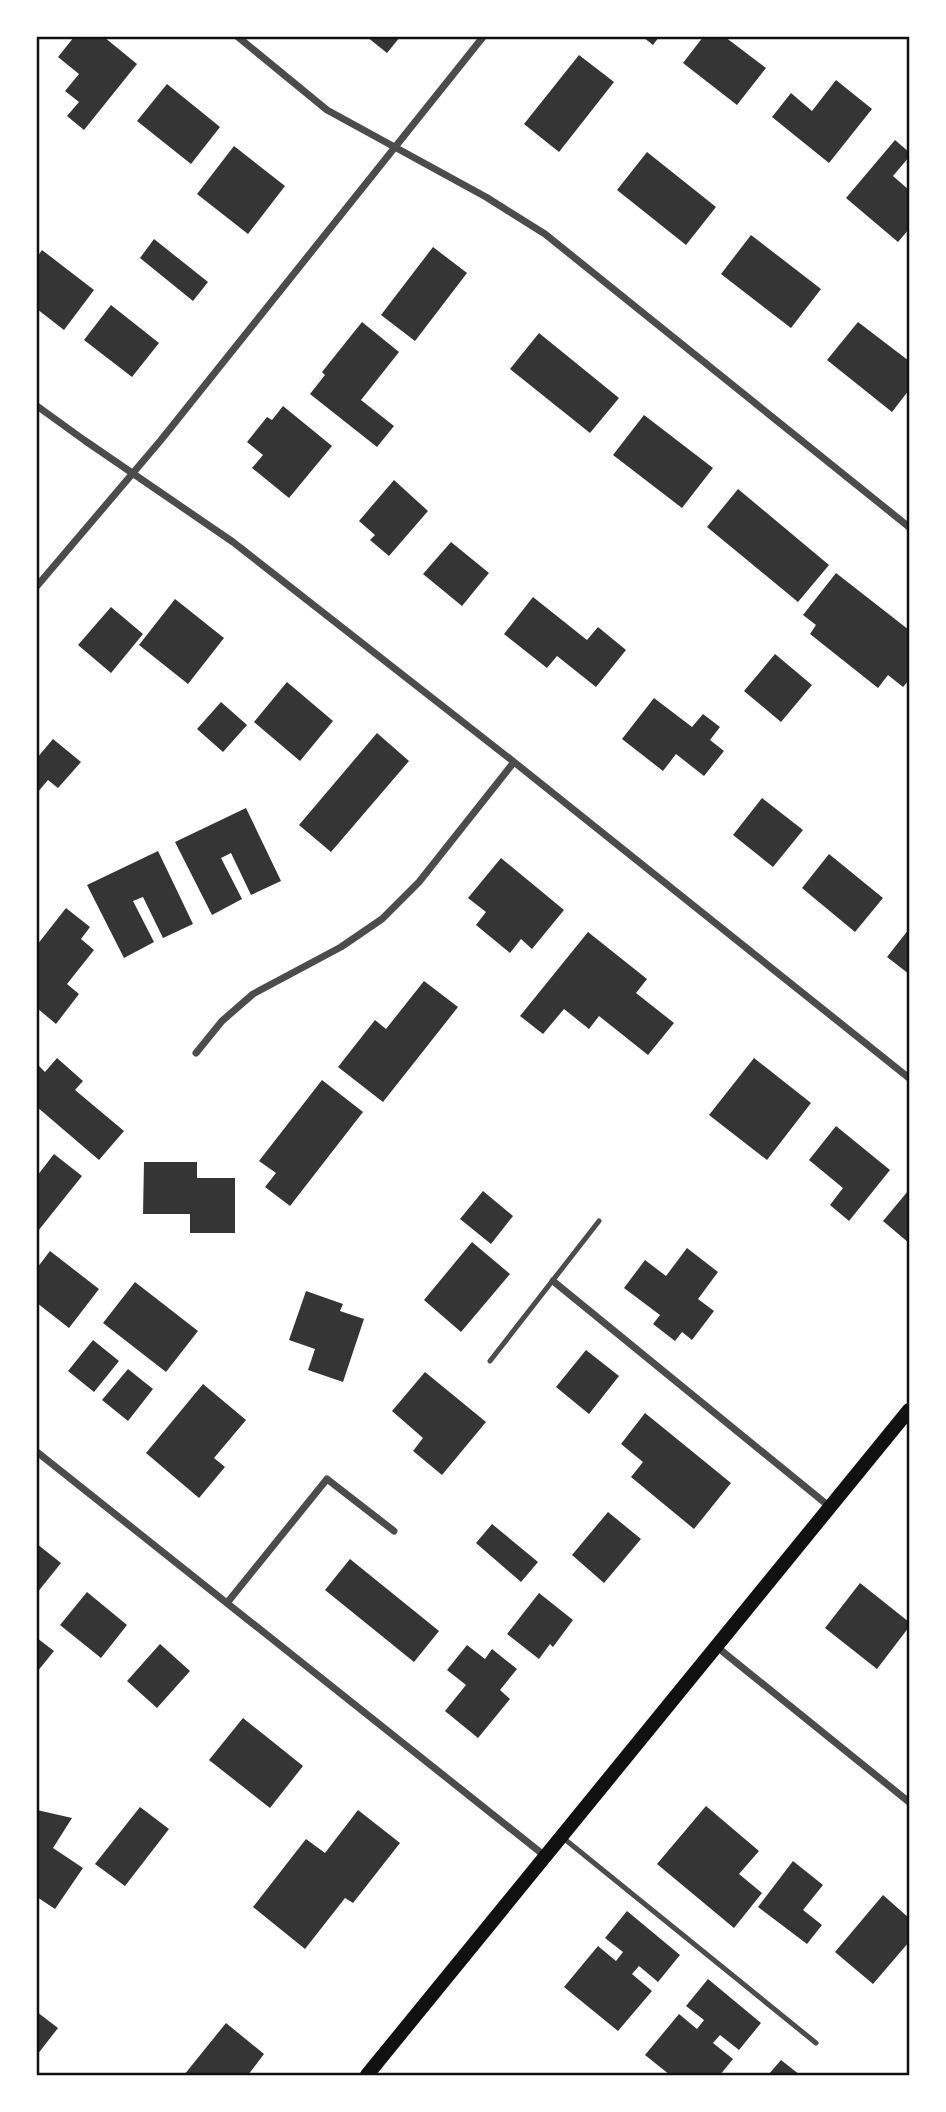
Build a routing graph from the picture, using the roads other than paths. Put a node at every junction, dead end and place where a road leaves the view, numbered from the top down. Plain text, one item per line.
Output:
1 (238, 37) edge
2 (483, 37) edge
3 (395, 146) junction
4 (37, 406) edge
5 (134, 473) junction
6 (909, 527) edge
7 (37, 586) edge
8 (514, 762) junction
9 (196, 1054) dead end
10 (909, 1078) edge
11 (599, 1221) dead end
12 (553, 1281) junction
13 (491, 1361) dead end
14 (909, 1410) edge
15 (37, 1452) edge
16 (831, 1507) junction
17 (394, 1531) dead end
18 (228, 1603) junction
19 (717, 1647) junction
20 (909, 1802) edge
21 (562, 1837) junction
22 (546, 1857) junction
23 (816, 2043) dead end
24 (367, 2075) edge

1 - 3 street
2 - 3 street
3 - 5 street
3 - 6 street
4 - 5 street
5 - 7 street
5 - 8 street
8 - 9 street
8 - 10 street
11 - 12 lane
12 - 13 lane
12 - 16 street
14 - 16 main road
15 - 18 street
16 - 19 main road
17 - 18 street
18 - 22 street
19 - 20 street
19 - 21 main road
21 - 22 main road
21 - 23 lane
22 - 24 main road

